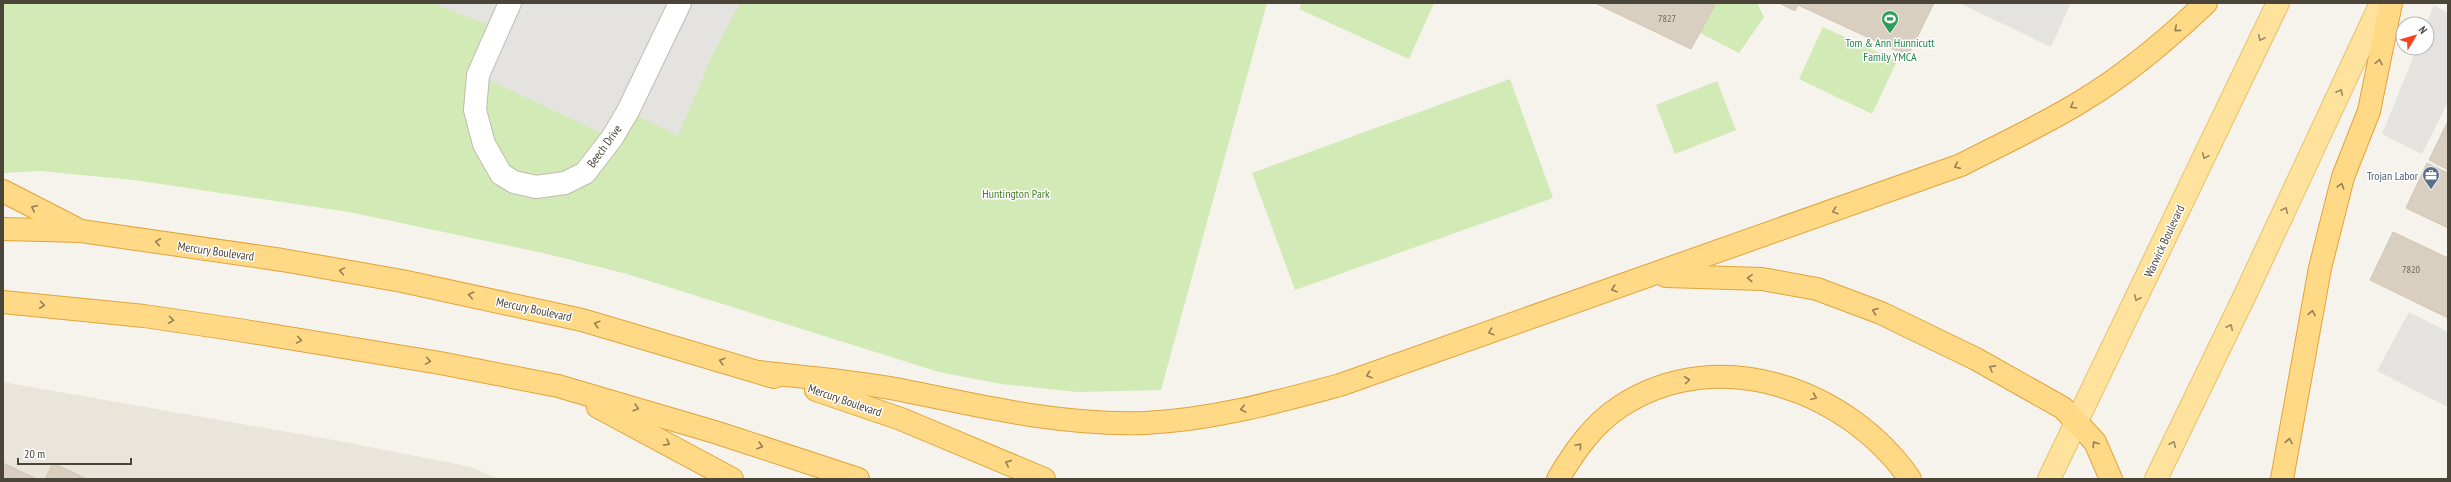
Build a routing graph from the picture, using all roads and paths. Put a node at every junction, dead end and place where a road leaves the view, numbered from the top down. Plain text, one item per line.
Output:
1 (510, 3) edge
2 (680, 3) edge
3 (2206, 3) edge
4 (2278, 3) edge
5 (2381, 3) edge
6 (2391, 3) edge
7 (3, 191) edge
8 (3, 229) edge
9 (81, 231) junction
10 (1651, 276) junction
11 (3, 302) edge
12 (760, 372) junction
13 (558, 386) junction
14 (2077, 421) junction
15 (732, 479) edge
16 (858, 479) edge
17 (1044, 479) edge
18 (1558, 479) edge
19 (1910, 479) edge
20 (2049, 479) edge
21 (2111, 479) edge
22 (2156, 479) edge
23 (2282, 479) edge

1 - 2 street, Beech Drive
3 -> 10 highway
4 -> 14 main road, Warwick Boulevard
22 -> 5 main road
23 -> 6 highway
9 -> 7 highway
8 - 9 highway, Mercury Boulevard
12 -> 9 highway, Mercury Boulevard
10 -> 12 highway
14 -> 10 highway
11 -> 13 highway
17 -> 12 highway, Mercury Boulevard
13 -> 15 highway
13 -> 16 highway
14 - 20 main road, Warwick Boulevard
21 -> 14 highway
18 -> 19 highway

